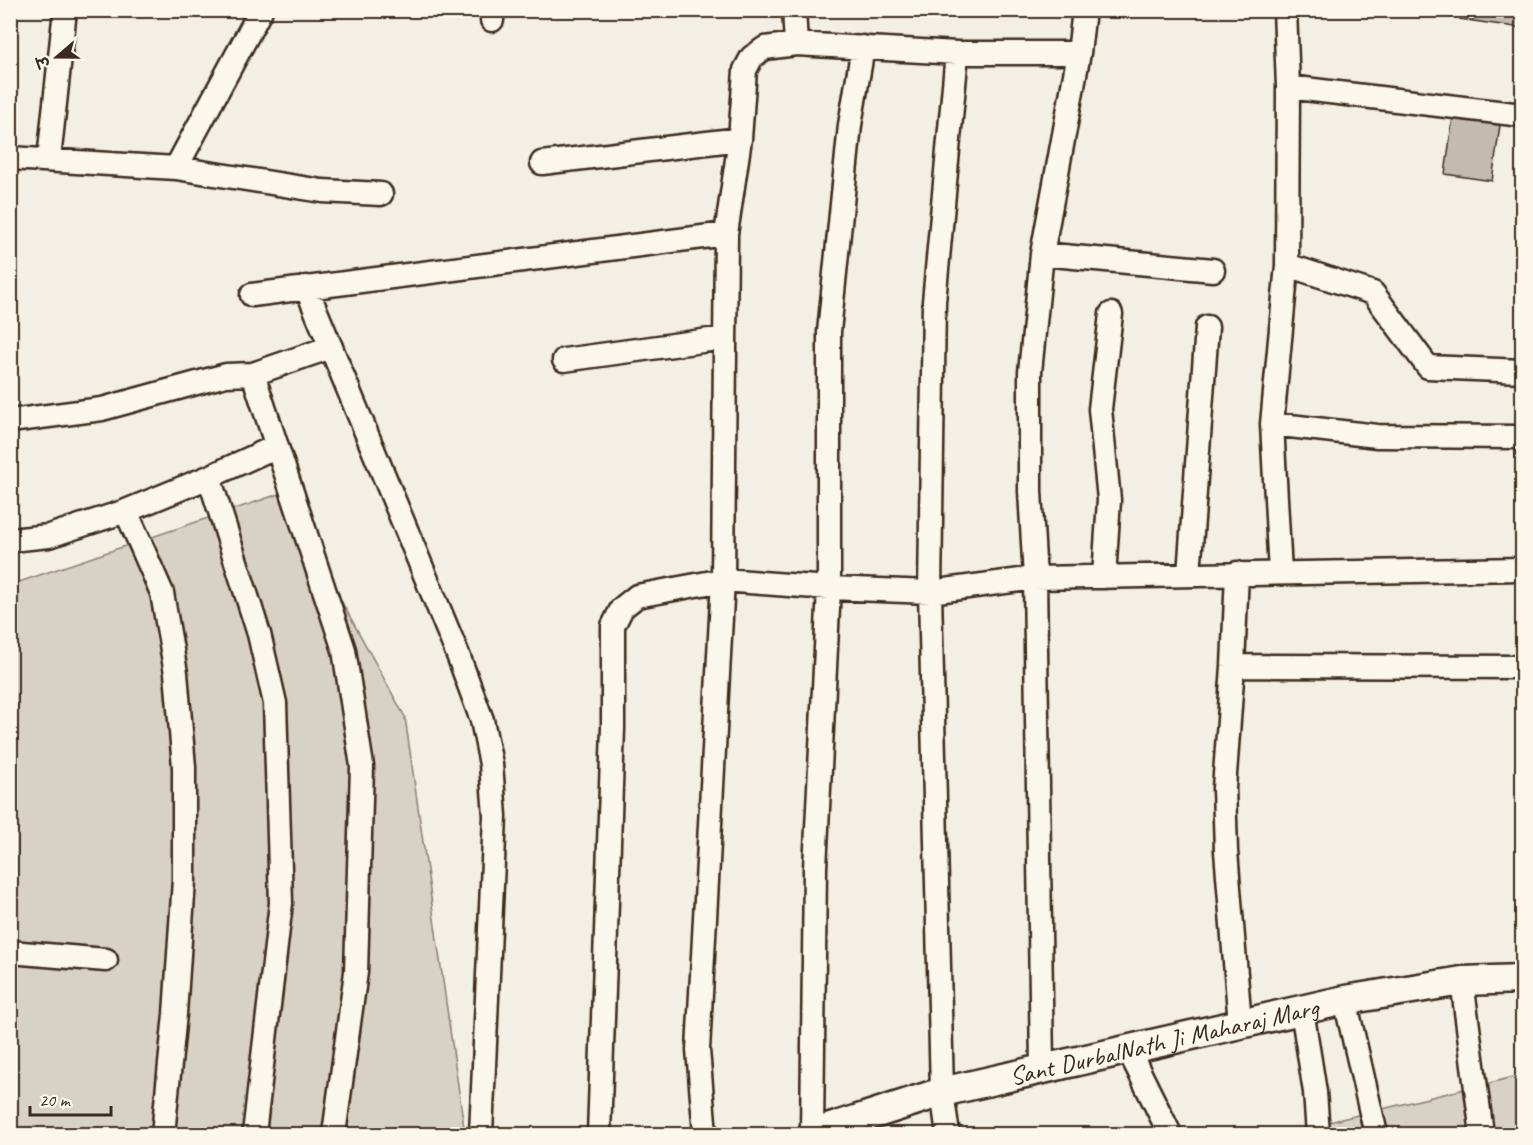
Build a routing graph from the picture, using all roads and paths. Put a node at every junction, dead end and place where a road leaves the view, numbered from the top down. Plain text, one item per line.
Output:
1 (65, 10) edge
2 (261, 10) edge
3 (794, 10) edge
4 (1084, 10) edge
5 (1285, 10) edge
6 (796, 44) junction
7 (863, 47) junction
8 (957, 53) junction
9 (1079, 53) junction
10 (1288, 87) junction
11 (1522, 115) edge
12 (740, 139) junction
13 (10, 158) edge
14 (50, 159) junction
15 (542, 163) dead end
16 (176, 168) junction
17 (381, 194) dead end
18 (726, 234) junction
19 (1042, 254) junction
20 (1287, 265) junction
21 (1213, 270) dead end
22 (306, 287) junction
23 (252, 294) dead end
24 (1111, 314) dead end
25 (1207, 327) dead end
26 (724, 338) junction
27 (331, 347) junction
28 (564, 360) dead end
29 (1522, 370) edge
30 (253, 374) junction
31 (10, 421) edge
32 (1272, 424) junction
33 (1522, 437) edge
34 (277, 446) junction
35 (209, 477) junction
36 (126, 511) junction
37 (10, 540) edge
38 (1522, 569) edge
39 (1237, 573) junction
40 (1280, 573) junction
41 (1189, 574) junction
42 (1104, 577) junction
43 (1035, 578) junction
44 (723, 580) junction
45 (829, 588) junction
46 (930, 592) junction
47 (1233, 666) junction
48 (1522, 667) edge
49 (10, 952) edge
50 (106, 960) dead end
51 (1518, 979) edge
52 (1462, 981) junction
53 (1345, 1000) junction
54 (1302, 1010) junction
55 (1240, 1024) junction
56 (1522, 1044) edge
57 (1128, 1049) junction
58 (1042, 1068) junction
59 (942, 1092) junction
60 (163, 1134) edge
61 (254, 1134) edge
62 (334, 1134) edge
63 (481, 1134) edge
64 (599, 1134) edge
65 (705, 1134) edge
66 (812, 1134) edge
67 (948, 1134) edge
68 (1170, 1134) edge
69 (1318, 1134) edge
70 (1376, 1134) edge
71 (1482, 1134) edge

1 - 14 street
2 - 16 street
3 - 6 street
4 - 9 street
5 - 10 street
6 - 7 street
6 - 12 street
7 - 8 street
7 - 45 street
8 - 9 street
8 - 46 street
9 - 19 street
10 - 11 street
10 - 20 street
12 - 15 street
12 - 18 street
13 - 14 street
14 - 16 street
16 - 17 street
18 - 22 street
18 - 26 street
19 - 21 street
19 - 43 street
20 - 29 street
20 - 32 street
22 - 23 street
22 - 27 street
24 - 42 street
25 - 41 street
26 - 28 street
26 - 44 street
27 - 30 street
27 - 63 street
30 - 31 street
30 - 34 street
32 - 33 street
32 - 40 street
34 - 35 street
34 - 62 street
35 - 36 street
35 - 61 street
36 - 37 street
36 - 60 street
38 - 40 street
39 - 40 street
39 - 41 street
39 - 47 street
41 - 42 street
42 - 43 street
43 - 46 street
43 - 58 street
44 - 45 street
44 - 64 street
44 - 65 street
45 - 46 street
45 - 66 street
46 - 59 street
47 - 48 street
47 - 55 street
49 - 50 street
51 - 52 street, Sant DurbalNath Ji Maharaj Marg
51 - 56 path
52 - 53 street, Sant DurbalNath Ji Maharaj Marg
52 - 71 street
53 - 54 street, Sant DurbalNath Ji Maharaj Marg
53 - 70 street
54 - 55 street, Sant DurbalNath Ji Maharaj Marg
54 - 69 street
55 - 57 street, Sant DurbalNath Ji Maharaj Marg
57 - 58 street, Sant DurbalNath Ji Maharaj Marg
57 - 68 street
58 - 59 street, Sant DurbalNath Ji Maharaj Marg
59 - 66 street, Sant DurbalNath Ji Maharaj Marg
59 - 67 street

